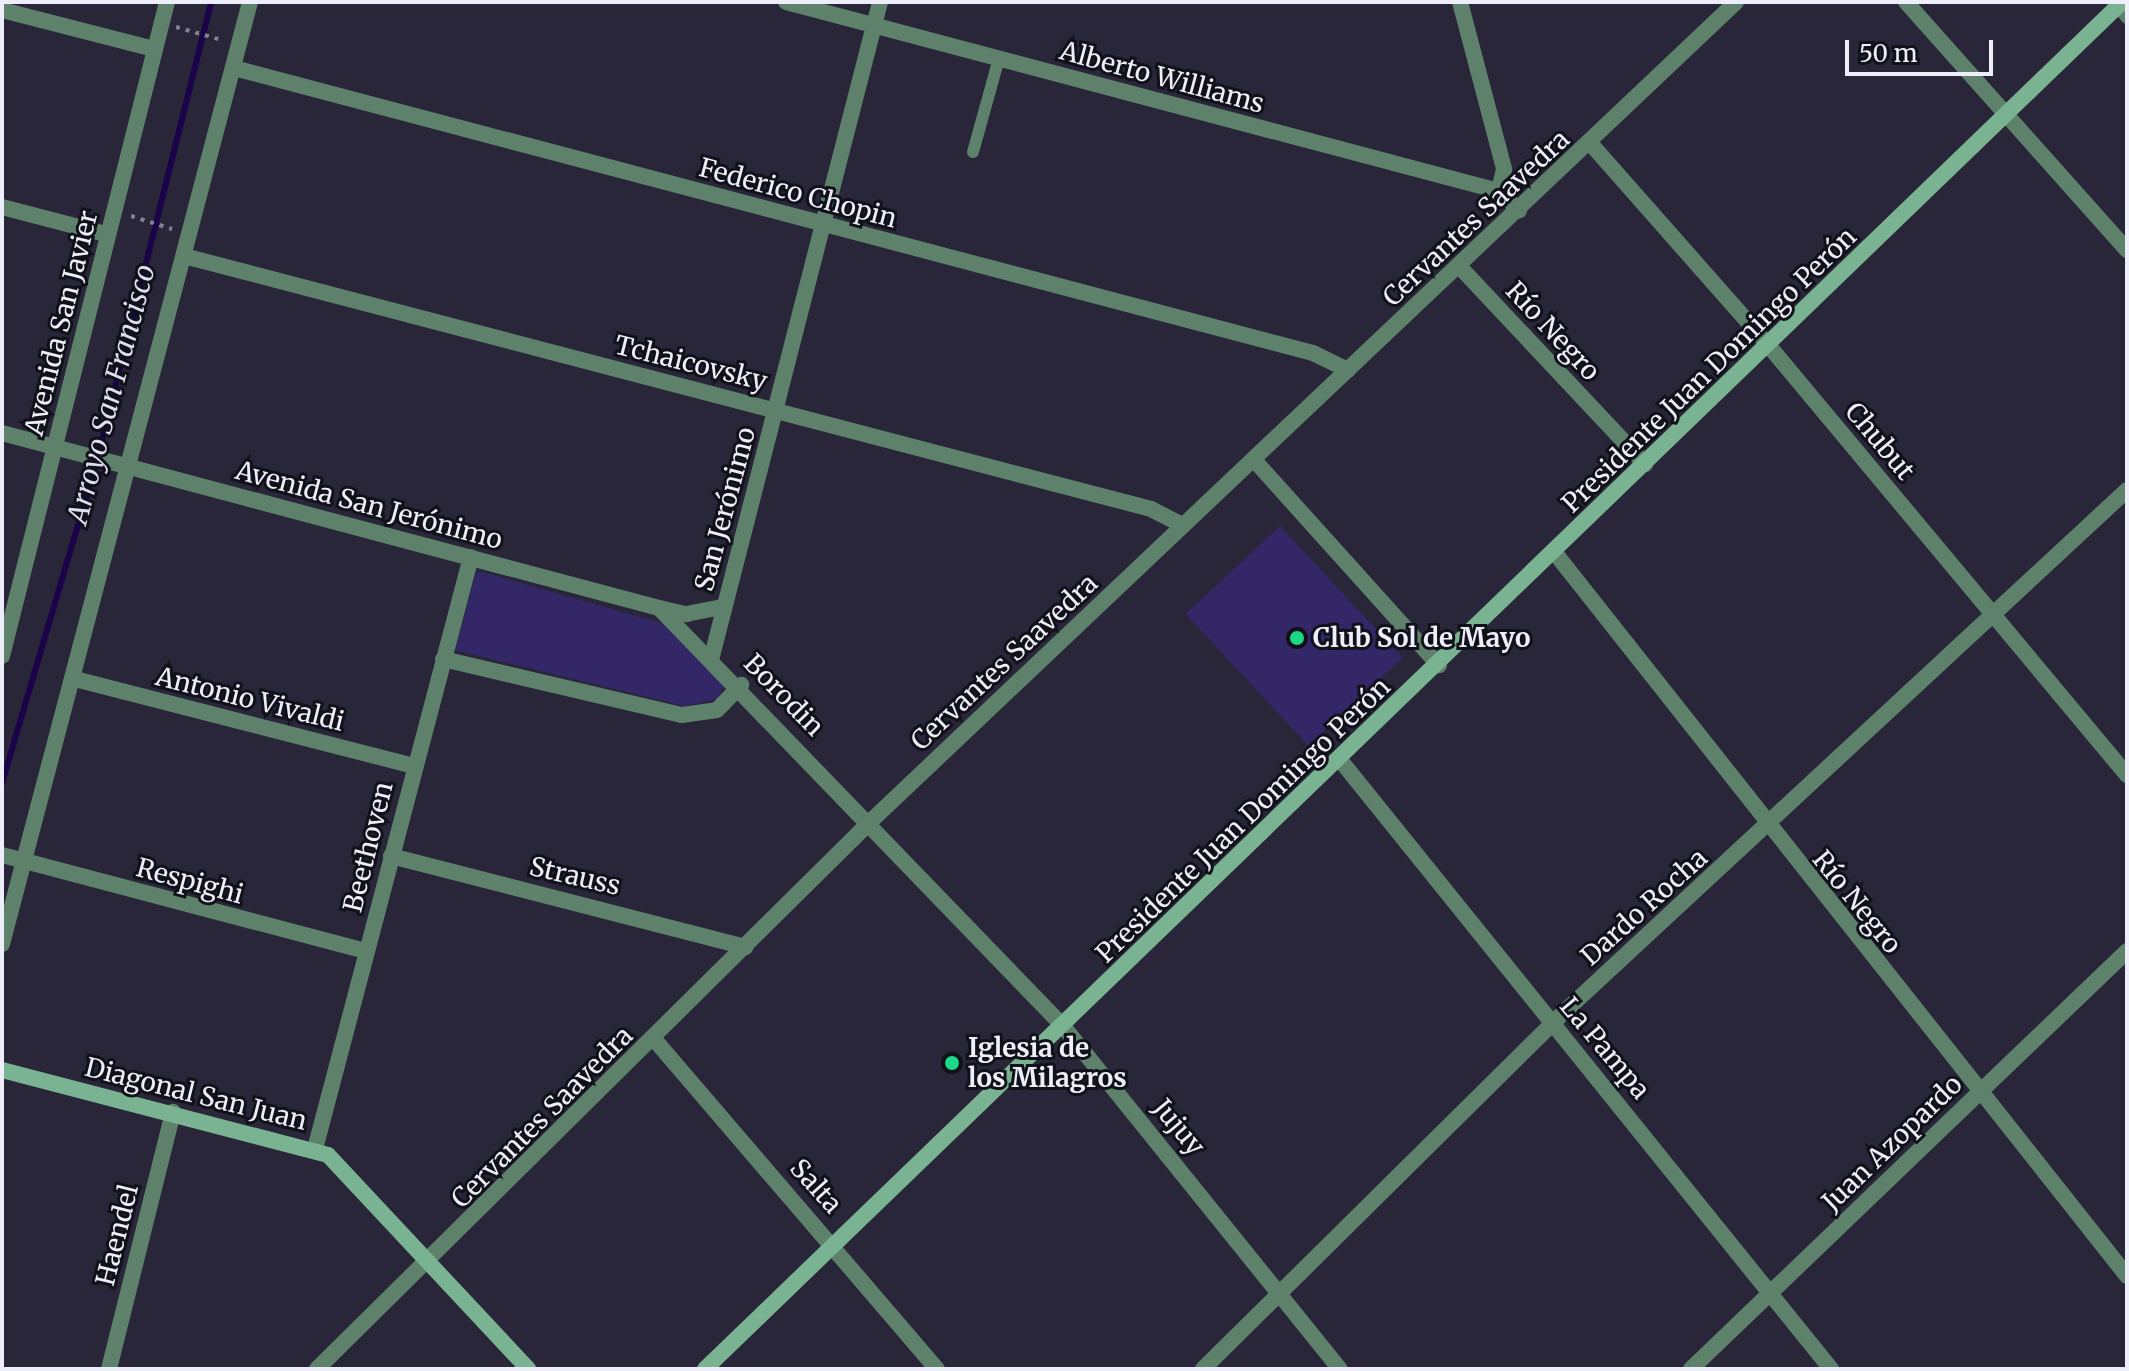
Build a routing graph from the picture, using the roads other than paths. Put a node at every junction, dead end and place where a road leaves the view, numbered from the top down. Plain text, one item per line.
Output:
1 (167, 2) edge
2 (250, 2) edge
3 (786, 2) edge
4 (880, 2) edge
5 (1460, 2) edge
6 (1736, 2) edge
7 (1906, 2) edge
8 (2122, 9) edge
9 (2, 10) edge
10 (874, 26) junction
11 (154, 49) junction
12 (999, 58) junction
13 (234, 68) junction
14 (2008, 111) junction
15 (1591, 144) junction
16 (973, 152) dead end
17 (1499, 191) junction
18 (2, 207) edge
19 (1519, 210) junction
20 (824, 225) junction
21 (106, 234) junction
22 (2127, 250) edge
23 (184, 256) junction
24 (1459, 266) junction
25 (1769, 346) junction
26 (1348, 370) junction
27 (776, 409) junction
28 (2, 433) edge
29 (55, 447) junction
30 (1255, 461) junction
31 (120, 464) junction
32 (1645, 464) junction
33 (2127, 490) edge
34 (1183, 525) junction
35 (1555, 553) junction
36 (471, 557) junction
37 (723, 607) junction
38 (659, 608) junction
39 (1994, 615) junction
40 (2, 656) edge
41 (712, 656) junction
42 (443, 659) junction
43 (1439, 665) junction
44 (75, 679) junction
45 (741, 685) junction
46 (1341, 761) junction
47 (413, 766) junction
48 (2127, 775) edge
49 (872, 820) junction
50 (1767, 827) junction
51 (2, 855) edge
52 (391, 856) junction
53 (25, 863) junction
54 (2, 944) edge
55 (745, 947) junction
56 (366, 951) junction
57 (2127, 951) edge
58 (1553, 1025) junction
59 (1063, 1026) junction
60 (654, 1039) junction
61 (2, 1070) edge
62 (1979, 1092) junction
63 (173, 1112) junction
64 (315, 1149) junction
65 (836, 1243) junction
66 (429, 1262) junction
67 (2127, 1276) edge
68 (1771, 1292) junction
69 (1281, 1295) junction
70 (109, 1369) edge
71 (317, 1369) edge
72 (528, 1369) edge
73 (705, 1369) edge
74 (937, 1369) edge
75 (1203, 1369) edge
76 (1340, 1369) edge
77 (1691, 1369) edge
78 (1831, 1369) edge

1 - 11 street, Avenida San Javier
2 - 13 street
3 - 10 street, Alberto Williams
4 - 10 street, San Jerónimo
5 - 17 street
6 - 15 street, Cervantes Saavedra
7 - 14 street
8 - 14 street, Presidente Juan Domingo Perón
9 - 11 street
10 - 12 street, Alberto Williams
10 - 20 street, San Jerónimo
11 - 21 street, Avenida San Javier
12 - 16 lane
12 - 17 street, Alberto Williams
13 - 20 street, Federico Chopin
13 - 23 street
14 - 22 street
14 - 25 street, Presidente Juan Domingo Perón
15 - 19 street, Cervantes Saavedra
15 - 25 street, Chubut
17 - 19 street, Alberto Williams
18 - 21 street
19 - 24 street, Cervantes Saavedra
20 - 26 street, Federico Chopin
20 - 27 street, San Jerónimo
21 - 29 street, Avenida San Javier
23 - 27 street, Tchaicovsky
23 - 31 street
24 - 26 street, Cervantes Saavedra
24 - 32 street, Río Negro
25 - 32 street, Presidente Juan Domingo Perón
25 - 39 street, Chubut
26 - 30 street, Cervantes Saavedra
27 - 34 street, Tchaicovsky
27 - 37 street, San Jerónimo
28 - 29 street, Avenida San Jerónimo
29 - 31 street, Avenida San Jerónimo
29 - 40 street, Avenida San Javier
30 - 34 street, Cervantes Saavedra
30 - 43 street
31 - 36 street, Avenida San Jerónimo
31 - 44 street
32 - 35 street, Presidente Juan Domingo Perón
33 - 39 street, Dardo Rocha
34 - 49 street, Cervantes Saavedra
35 - 43 street, Presidente Juan Domingo Perón
35 - 50 street, Río Negro
36 - 38 street, Avenida San Jerónimo
36 - 42 street, Beethoven
37 - 38 street, Avenida San Jerónimo
37 - 41 street, San Jerónimo
38 - 41 street, Borodin
39 - 48 street, Chubut
39 - 50 street, Dardo Rocha
41 - 45 street, Borodin
42 - 45 street
42 - 47 street, Beethoven
43 - 46 street, Presidente Juan Domingo Perón
44 - 47 street, Antonio Vivaldi
44 - 53 street
45 - 49 street, Borodin
46 - 58 street, La Pampa
46 - 59 street, Presidente Juan Domingo Perón
47 - 52 street, Beethoven
49 - 55 street, Cervantes Saavedra
49 - 59 street, Jujuy
50 - 58 street, Dardo Rocha
50 - 62 street, Río Negro
51 - 53 street, Respighi
52 - 55 street, Strauss
52 - 56 street, Beethoven
53 - 54 street
53 - 56 street, Respighi
55 - 60 street, Cervantes Saavedra
56 - 64 street, Beethoven
57 - 62 street, Juan Azopardo
58 - 68 street, La Pampa
58 - 69 street, Dardo Rocha
59 - 65 street, Presidente Juan Domingo Perón
59 - 69 street, Jujuy
60 - 65 street, Salta
60 - 66 street, Cervantes Saavedra
61 - 63 street, Diagonal San Juan
62 - 67 street, Río Negro
62 - 68 street, Juan Azopardo
63 - 64 street, Diagonal San Juan
63 - 70 street, Haendel
64 - 66 street, Diagonal San Juan
65 - 73 street, Presidente Juan Domingo Perón
65 - 74 street, Salta
66 - 71 street, Cervantes Saavedra
66 - 72 street, Diagonal San Juan
68 - 77 street, Juan Azopardo
68 - 78 street, La Pampa
69 - 75 street, Dardo Rocha
69 - 76 street, Jujuy

